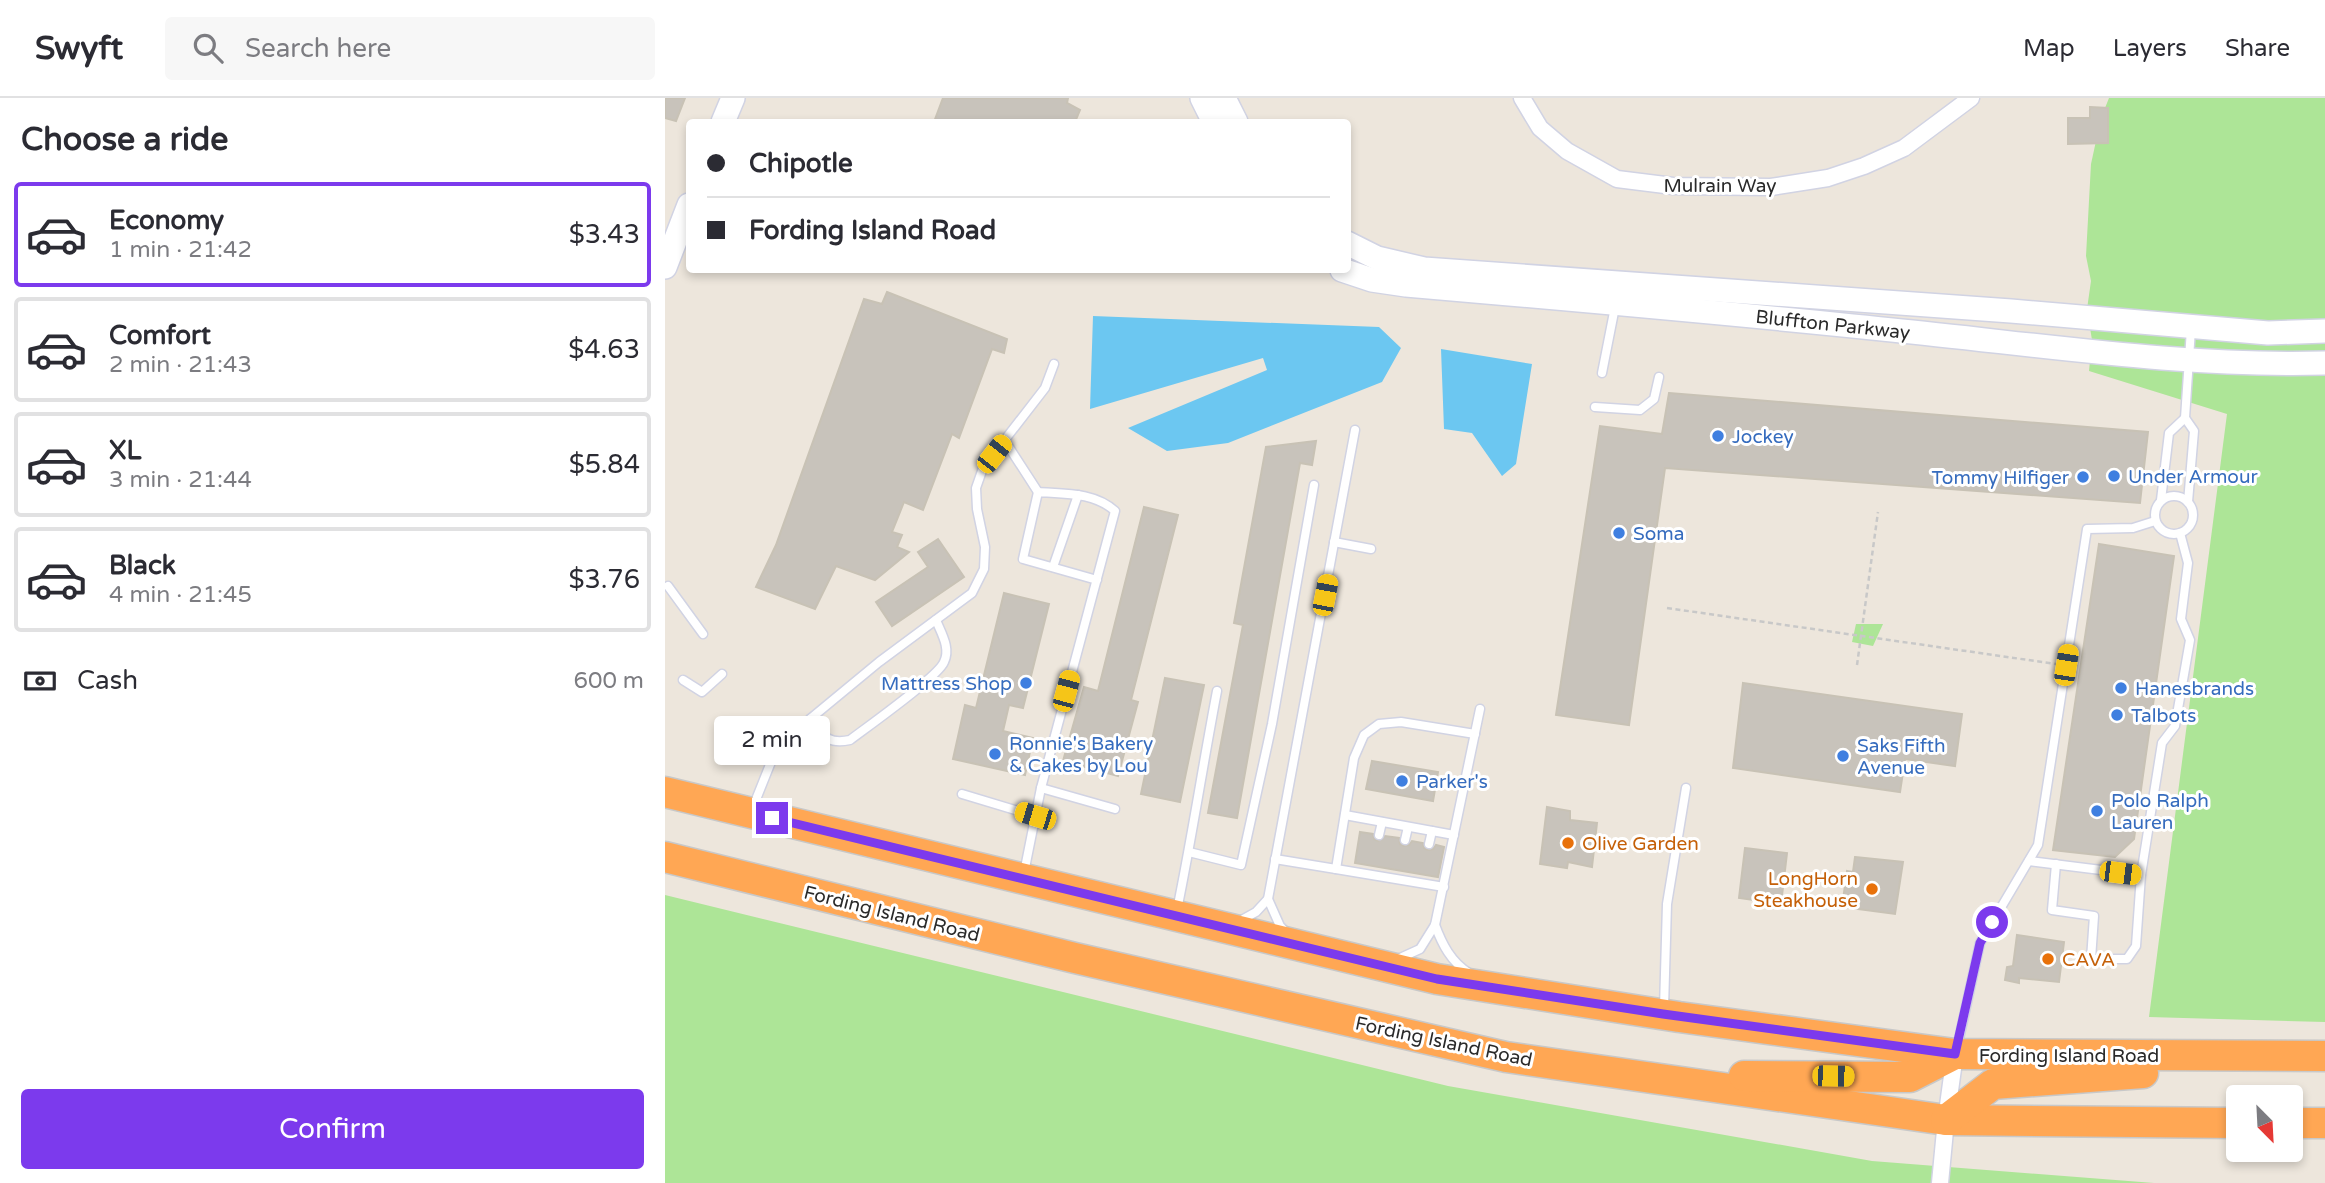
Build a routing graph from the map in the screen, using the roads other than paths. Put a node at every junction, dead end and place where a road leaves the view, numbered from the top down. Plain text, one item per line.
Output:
1 (733, 98) edge
2 (1202, 98) edge
3 (1224, 98) edge
4 (1522, 98) edge
5 (1971, 98) edge
6 (724, 119) edge
7 (1212, 119) edge
8 (1234, 119) edge
9 (686, 213) edge
10 (1351, 245) edge
11 (665, 267) edge
12 (1350, 273) edge
13 (1615, 303) junction
14 (2191, 326) junction
15 (2325, 331) edge
16 (2189, 359) junction
17 (2325, 363) edge
18 (1054, 364) dead end
19 (1602, 373) dead end
20 (1659, 377) dead end
21 (1595, 407) dead end
22 (2185, 418) junction
23 (1355, 430) dead end
24 (1005, 441) junction
25 (1314, 485) dead end
26 (1038, 492) junction
27 (1078, 495) junction
28 (2161, 500) junction
29 (2188, 502) junction
30 (2155, 521) junction
31 (2180, 533) junction
32 (1334, 542) junction
33 (1371, 549) dead end
34 (1053, 568) junction
35 (1097, 580) junction
36 (668, 586) dead end
37 (936, 620) junction
38 (703, 634) dead end
39 (722, 674) dead end
40 (683, 680) dead end
41 (1217, 691) dead end
42 (1480, 709) dead end
43 (810, 719) junction
44 (1475, 734) junction
45 (1041, 788) junction
46 (1686, 788) dead end
47 (665, 792) edge
48 (962, 794) dead end
49 (665, 806) edge
50 (1115, 809) dead end
51 (750, 813) junction
52 (1345, 815) junction
53 (1035, 816) junction
54 (1382, 822) junction
55 (1408, 827) junction
56 (814, 829) junction
57 (1432, 831) junction
58 (1379, 835) dead end
59 (1454, 835) junction
60 (1405, 839) dead end
61 (1429, 844) dead end
62 (1189, 852) junction
63 (665, 856) edge
64 (1275, 859) junction
65 (2029, 861) junction
66 (2056, 864) junction
67 (1336, 869) junction
68 (2141, 875) junction
69 (1023, 879) junction
70 (1444, 887) junction
71 (1268, 899) junction
72 (1176, 916) junction
73 (1436, 925) junction
74 (1225, 928) junction
75 (1299, 946) junction
76 (1363, 961) junction
77 (1500, 989) junction
78 (1663, 1014) junction
79 (1955, 1054) junction
80 (2325, 1058) edge
81 (1629, 1075) junction
82 (1946, 1120) junction
83 (2226, 1122) edge
84 (2303, 1123) edge
85 (2325, 1123) edge
86 (1940, 1183) edge

1 - 6 main road
2 - 7 main road
3 - 8 main road
4 - 5 street, Mulrain Way
9 - 11 main road
10 - 14 main road, Bluffton Parkway
12 - 13 main road, Bluffton Parkway
13 - 16 main road, Bluffton Parkway
13 - 19 lane
14 - 15 main road, Bluffton Parkway
14 - 16 lane
16 - 17 main road, Bluffton Parkway
16 - 22 lane
18 - 24 lane
20 - 21 lane
22 - 28 lane
22 - 29 lane
23 - 32 lane
24 - 26 lane
24 - 37 lane
25 - 62 lane
26 - 27 lane
26 - 34 lane
27 - 34 lane
27 - 35 lane
28 - 29 lane
28 - 30 lane
29 - 31 lane
30 - 31 lane
30 - 65 lane
31 - 68 lane
32 - 33 lane
32 - 64 lane
34 - 35 lane
35 - 45 lane
36 - 38 lane
37 - 43 lane
37 - 43 lane
39 - 40 lane
41 - 62 lane
42 - 44 lane
43 - 51 lane
44 - 52 lane
44 - 59 lane
45 - 50 lane
45 - 53 lane
46 - 78 lane
47 - 51 highway, Fording Island Road
48 - 53 lane
49 - 56 highway
51 - 56 highway, Fording Island Road
52 - 54 lane
52 - 67 lane
53 - 69 lane
54 - 55 lane
54 - 58 lane
55 - 57 lane
55 - 60 lane
56 - 69 highway, Fording Island Road
57 - 59 lane
57 - 61 lane
59 - 70 lane
62 - 72 lane
63 - 81 highway, Fording Island Road
64 - 67 lane
64 - 71 lane
65 - 66 lane
65 - 79 lane
66 - 68 lane
66 - 68 lane
67 - 70 lane
69 - 72 highway, Fording Island Road
70 - 73 lane
71 - 74 lane
71 - 75 lane
72 - 74 highway, Fording Island Road
73 - 76 lane
73 - 77 lane
74 - 75 highway, Fording Island Road
75 - 76 highway, Fording Island Road
76 - 77 highway, Fording Island Road
77 - 78 highway, Fording Island Road
78 - 79 highway, Fording Island Road
79 - 80 highway, Fording Island Road
79 - 81 highway
79 - 82 street
80 - 82 highway
81 - 82 highway, Fording Island Road
82 - 83 highway, Fording Island Road
82 - 86 street
84 - 85 highway

